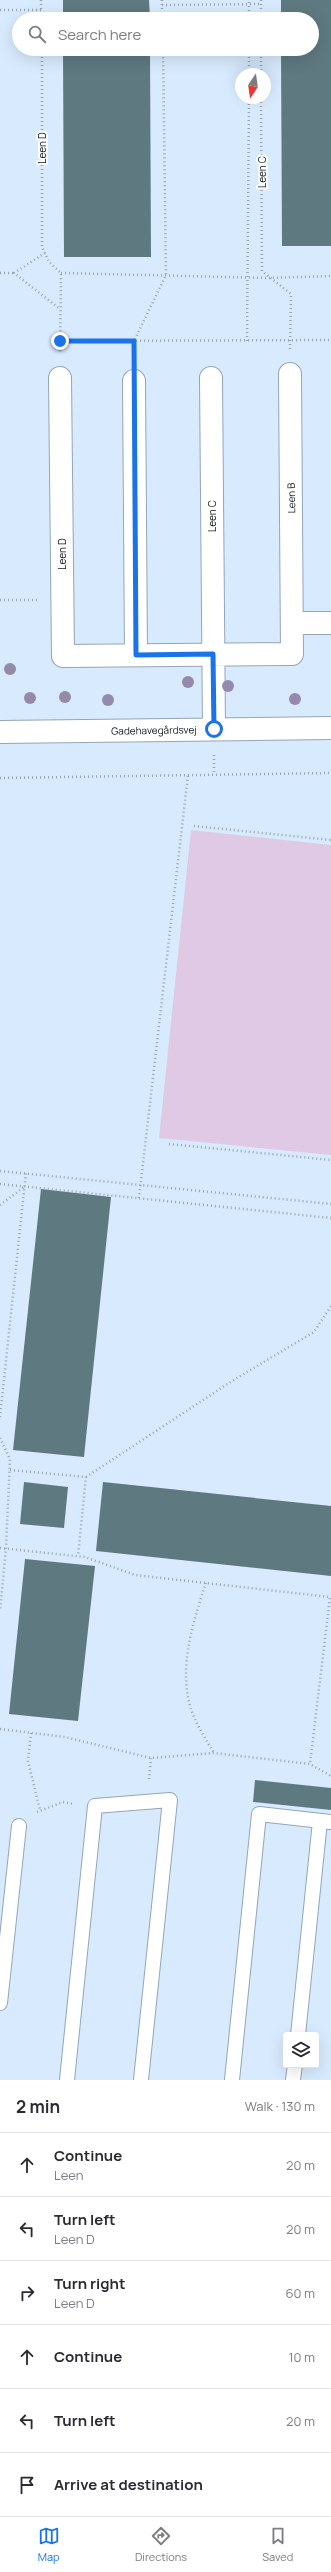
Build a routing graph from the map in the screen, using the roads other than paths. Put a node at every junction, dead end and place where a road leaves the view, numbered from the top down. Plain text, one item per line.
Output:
1 (290, 374) road end
2 (60, 378) road end
3 (211, 378) dead end
4 (134, 381) road end
5 (292, 623) junction
6 (331, 623) edge
7 (213, 654) junction
8 (136, 655) junction
9 (331, 728) edge
10 (214, 729) junction
11 (0, 732) edge
12 (325, 1821) edge
13 (19, 1826) road end
14 (0, 2003) edge
15 (298, 2032) edge
16 (295, 2068) edge
17 (67, 2080) edge
18 (141, 2080) edge
19 (232, 2080) edge
20 (293, 2080) edge

1 - 5 street, Leen B
2 - 8 street, Leen D
3 - 7 street, Leen C
4 - 8 street
5 - 6 street
5 - 7 street, Leen B
7 - 8 street, Leen D
7 - 10 street, Leen C
9 - 10 street, Gadehavegårdsvej
10 - 11 street, Gadehavegårdsvej
12 - 15 lane
12 - 19 lane
13 - 14 lane
16 - 20 lane
17 - 18 lane

